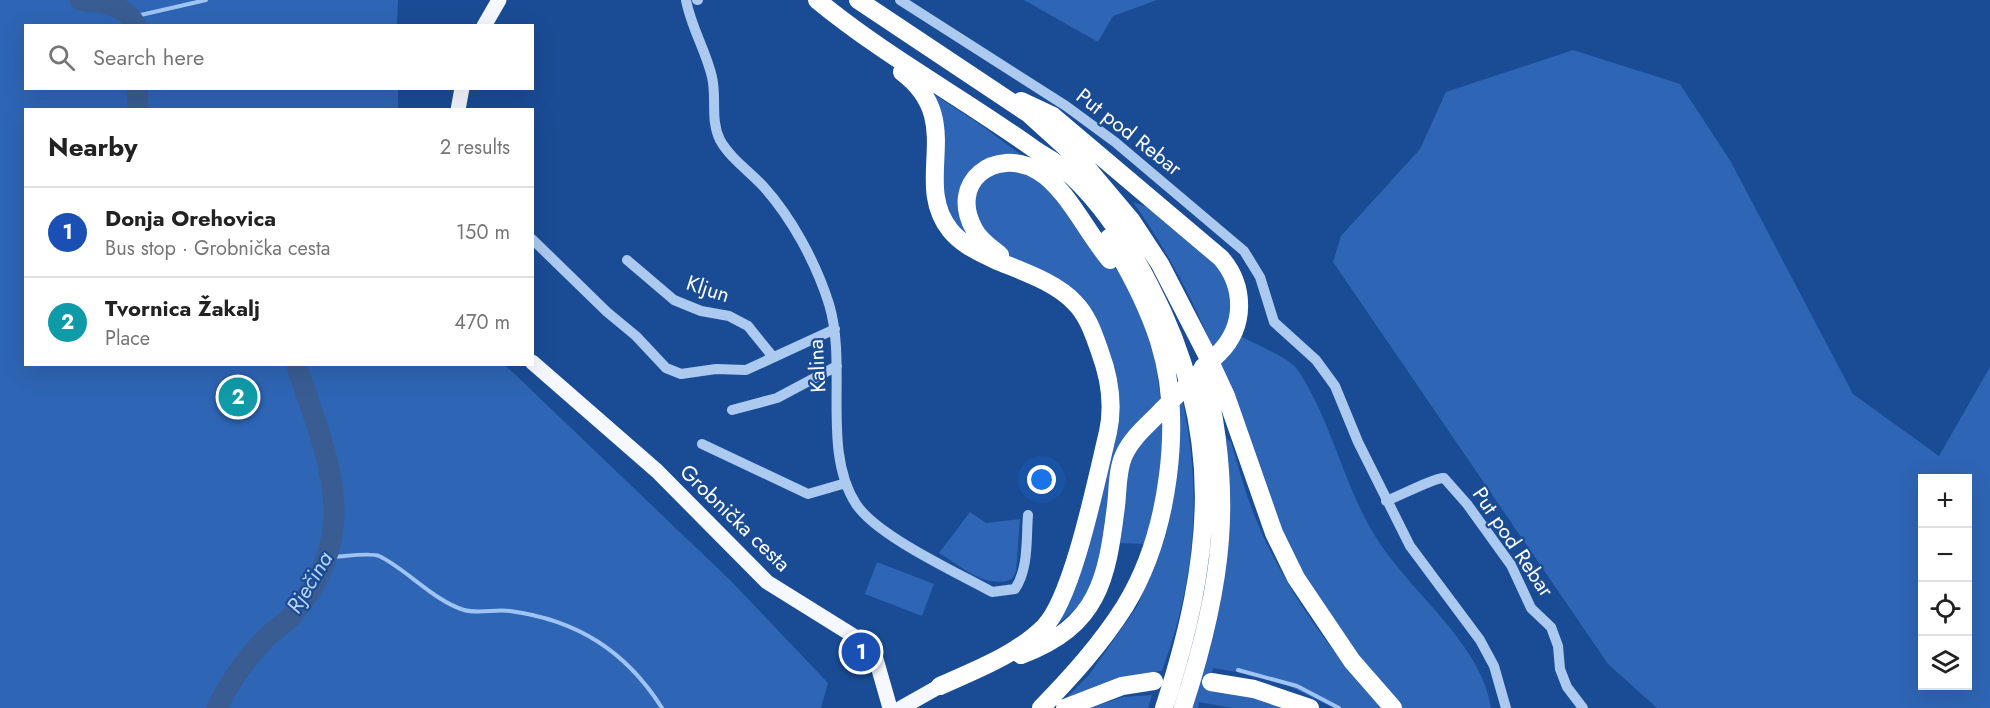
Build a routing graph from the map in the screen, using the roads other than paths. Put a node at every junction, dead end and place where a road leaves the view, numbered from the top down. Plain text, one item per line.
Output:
1 (499, 0) edge
2 (686, 0) edge
3 (817, 0) edge
4 (858, 0) edge
5 (900, 0) edge
6 (484, 24) edge
7 (864, 36) junction
8 (462, 90) edge
9 (1004, 96) junction
10 (458, 108) edge
11 (1035, 150) junction
12 (534, 241) edge
13 (627, 260) dead end
14 (1017, 270) junction
15 (1132, 277) junction
16 (1182, 309) junction
17 (834, 329) junction
18 (773, 357) junction
19 (534, 364) edge
20 (837, 366) junction
21 (732, 410) dead end
22 (702, 444) dead end
23 (846, 483) junction
24 (1386, 501) junction
25 (1028, 515) dead end
26 (985, 665) junction
27 (1154, 681) dead end
28 (1211, 682) dead end
29 (940, 686) joint
30 (890, 708) edge
31 (901, 708) edge
32 (1041, 708) edge
33 (1065, 708) edge
34 (1164, 708) edge
35 (1183, 708) edge
36 (1310, 708) edge
37 (1393, 708) edge
38 (1506, 708) edge
39 (1583, 708) edge

1 - 6 main road
2 - 17 street, Kalina
3 - 7 highway
4 - 9 highway
5 - 24 street, Put pod Rebar
7 - 11 highway
7 - 14 highway
8 - 10 main road
9 - 16 highway
9 - 26 highway, bridge
11 - 15 highway
11 - 34 highway
12 - 18 street
13 - 18 street, Kljun
14 - 15 highway
14 - 26 highway
15 - 32 highway
16 - 35 highway
16 - 37 highway
17 - 18 street
17 - 20 street, Kalina
19 - 30 main road, Grobnička cesta
20 - 21 street
20 - 23 street, Kalina
22 - 23 street
23 - 25 street, Kalina
24 - 38 street
24 - 39 street, Put pod Rebar
26 - 29 highway
27 - 33 highway
28 - 36 highway
29 - 31 main road

